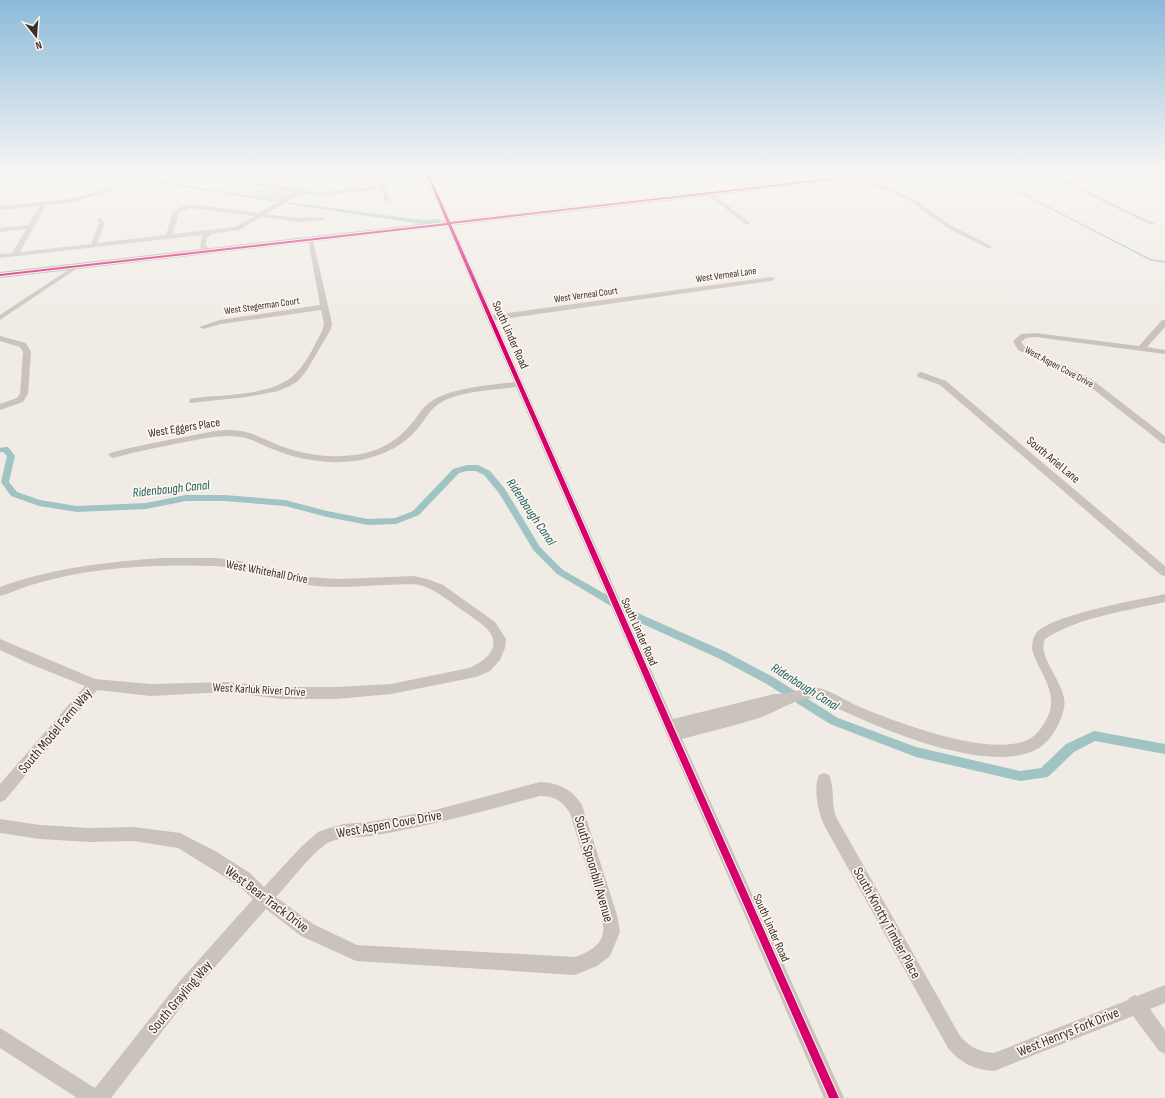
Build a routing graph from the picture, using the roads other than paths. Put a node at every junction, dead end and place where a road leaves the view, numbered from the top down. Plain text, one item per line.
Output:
1 (32, 224) edge
2 (102, 224) edge
3 (172, 224) edge
4 (245, 224) edge
5 (447, 224) edge
6 (449, 224) edge
7 (946, 224) edge
8 (30, 227) junction
9 (0, 230) edge
10 (208, 234) junction
11 (169, 236) junction
12 (310, 240) junction
13 (94, 246) junction
14 (990, 247) dead end
15 (206, 250) junction
16 (16, 254) junction
17 (0, 256) edge
18 (76, 267) junction
19 (0, 276) edge
20 (771, 279) dead end
21 (684, 291) joint
22 (325, 307) junction
23 (0, 318) edge
24 (491, 318) junction
25 (1165, 322) edge
26 (202, 327) dead end
27 (0, 338) edge
28 (1141, 349) junction
29 (1165, 352) edge
30 (921, 375) dead end
31 (520, 384) junction
32 (193, 401) dead end
33 (0, 407) edge
34 (1165, 441) edge
35 (114, 455) dead end
36 (1165, 572) edge
37 (0, 592) edge
38 (1165, 598) edge
39 (0, 644) edge
40 (496, 656) joint
41 (94, 684) junction
42 (671, 731) junction
43 (824, 780) dead end
44 (561, 792) joint
45 (0, 795) edge
46 (0, 826) edge
47 (265, 899) junction
48 (604, 950) joint
49 (1165, 994) edge
50 (1135, 1004) junction
51 (0, 1037) edge
52 (1165, 1045) edge
53 (970, 1058) joint
54 (94, 1098) edge
55 (99, 1098) edge
56 (834, 1098) edge

1 - 8 street
2 - 13 street
3 - 11 street
4 - 10 street
5 - 12 main road
6 - 24 street, South Linder Road
7 - 14 street
8 - 9 street
8 - 16 street
10 - 11 street
10 - 15 street
11 - 13 street
12 - 15 main road
12 - 22 street
13 - 16 street
15 - 18 main road
16 - 17 street
18 - 19 main road
18 - 23 street
20 - 21 street, West Verneal Lane
21 - 24 street, West Verneal Court
22 - 26 street, West Stegerman Court
22 - 32 street
24 - 31 street, South Linder Road
25 - 28 street
27 - 33 street
28 - 29 street, West Aspen Cove Drive
28 - 34 street, West Aspen Cove Drive
30 - 36 street, South Ariel Lane
31 - 35 street, West Eggers Place
31 - 42 street, South Linder Road
37 - 40 street, West Whitehall Drive
38 - 42 street
39 - 41 street, West Karluk River Drive
40 - 41 street, West Karluk River Drive
41 - 45 street, South Model Farm Way
42 - 56 street, South Linder Road
43 - 53 street, South Knotty Timber Place
44 - 47 street, West Aspen Cove Drive
44 - 48 street, South Spoonbill Avenue
46 - 47 street, West Bear Track Drive
47 - 48 street, West Bear Track Drive
47 - 55 street, South Grayling Way
49 - 50 street, West Henrys Fork Drive
50 - 52 street
50 - 53 street, West Henrys Fork Drive
51 - 54 street

